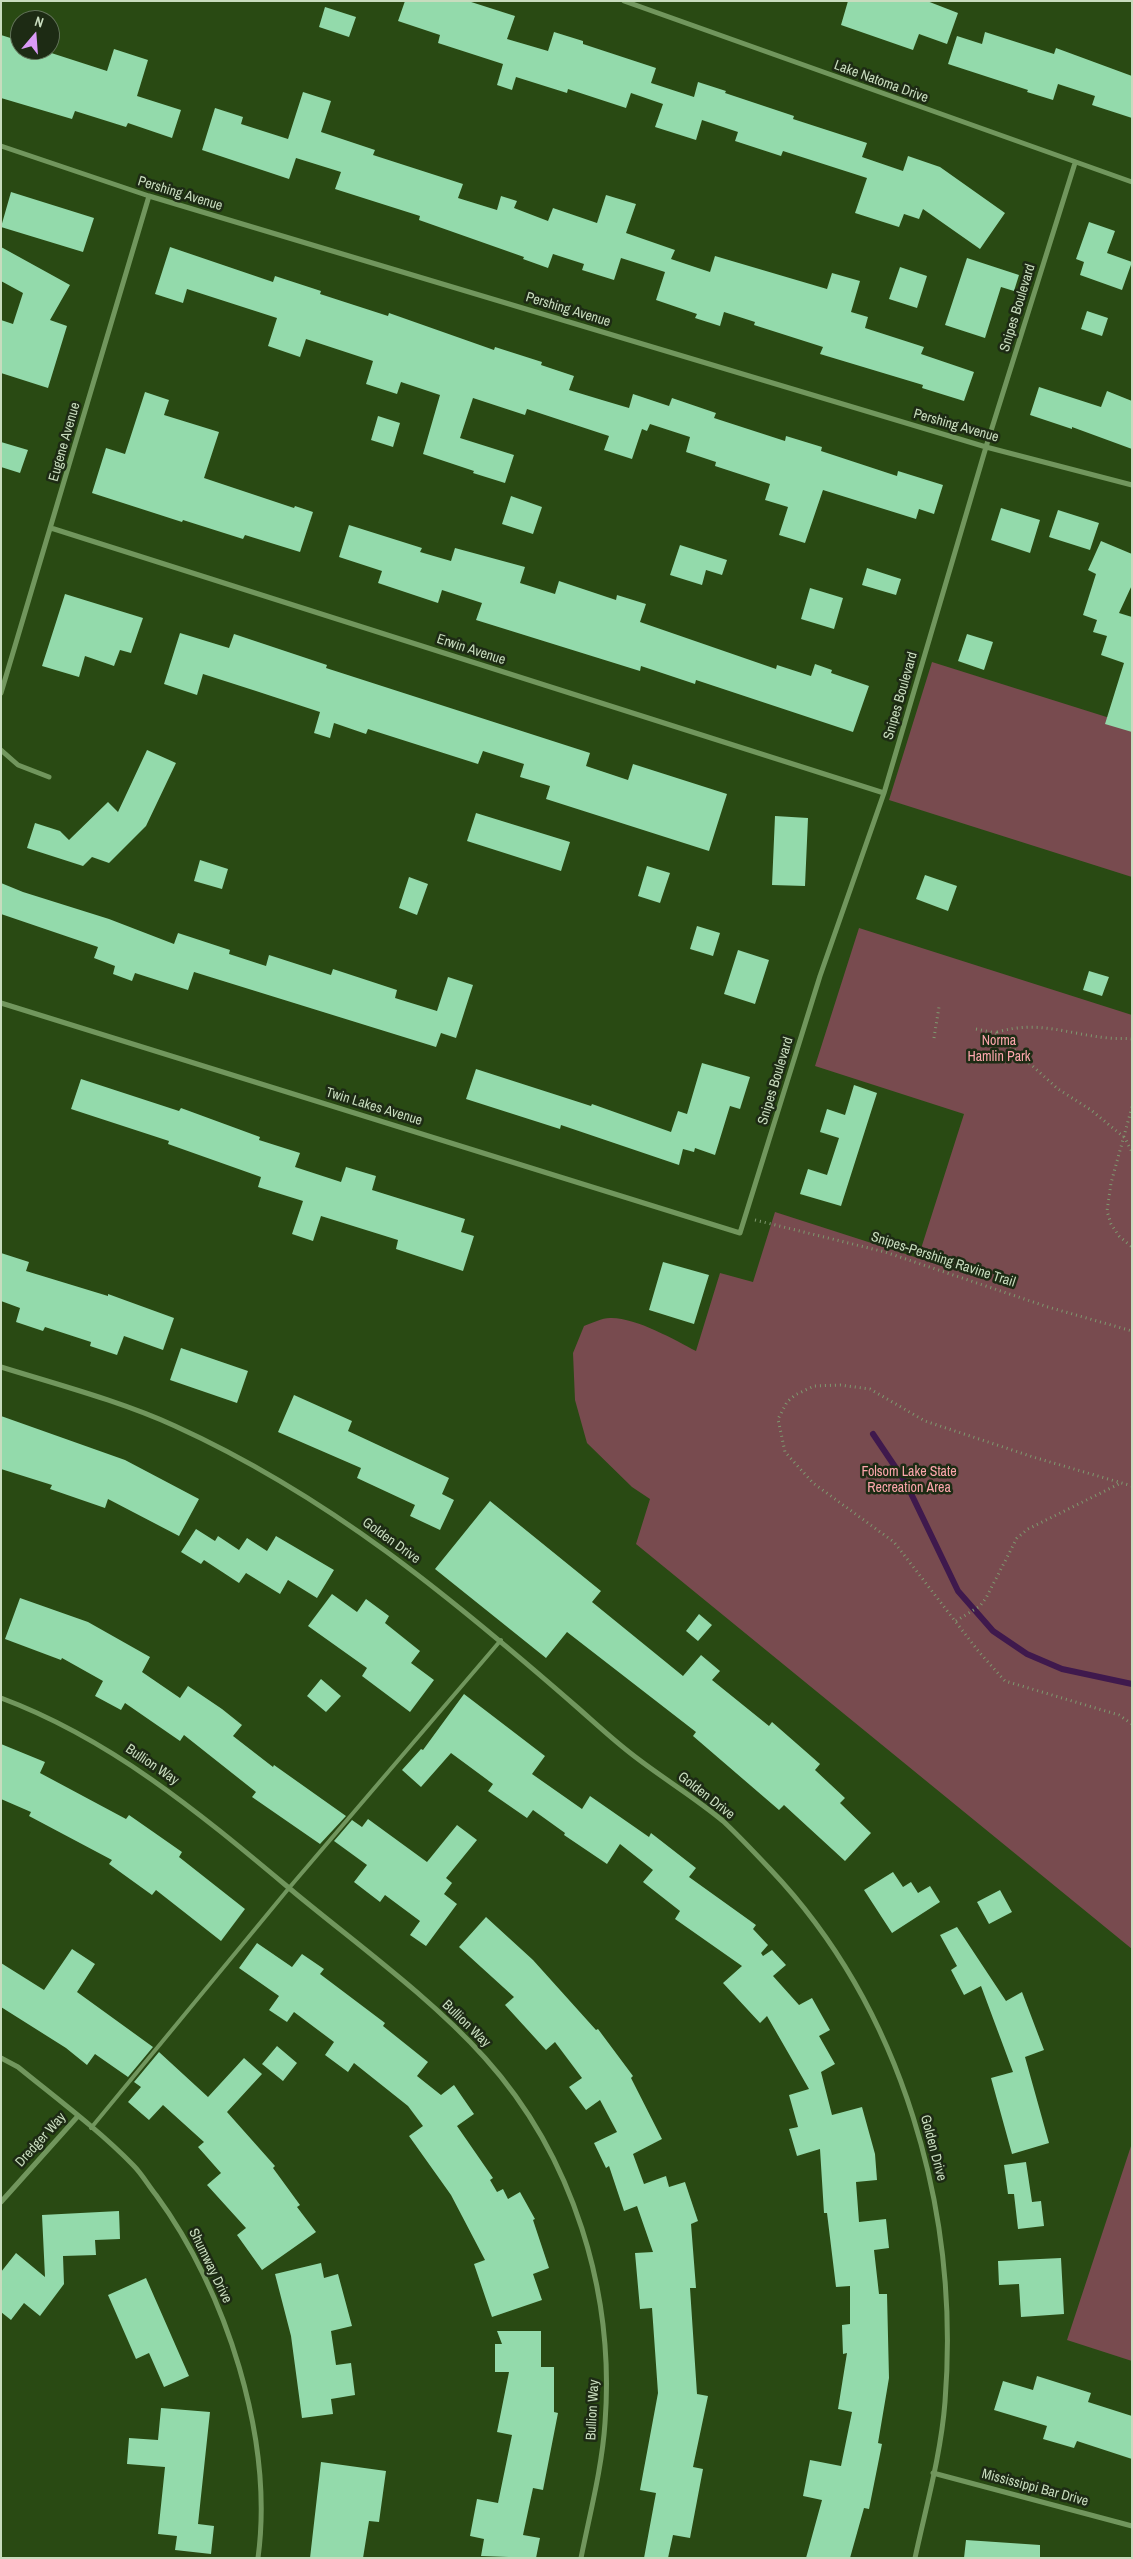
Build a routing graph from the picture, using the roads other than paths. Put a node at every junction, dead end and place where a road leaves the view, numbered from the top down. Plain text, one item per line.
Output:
1 (624, 1) edge
2 (1, 146) edge
3 (1075, 163) junction
4 (1132, 182) edge
5 (149, 196) junction
6 (986, 448) junction
7 (1132, 485) edge
8 (51, 528) junction
9 (1, 693) edge
10 (1, 750) edge
11 (49, 777) dead end
12 (884, 793) junction
13 (1, 1003) edge
14 (740, 1233) joint
15 (1, 1367) edge
16 (501, 1640) junction
17 (1, 1698) edge
18 (289, 1888) junction
19 (1, 2058) edge
20 (78, 2116) junction
21 (91, 2128) junction
22 (1, 2202) edge
23 (933, 2473) junction
24 (1132, 2526) edge
25 (258, 2558) edge
26 (581, 2558) edge
27 (915, 2558) edge

1 - 3 street, Lake Natoma Drive
2 - 5 street, Pershing Avenue
3 - 4 street, Lake Natoma Drive
3 - 6 street, Snipes Boulevard
5 - 6 street, Pershing Avenue
5 - 8 street, Eugene Avenue
6 - 7 street, Pershing Avenue
6 - 12 street, Snipes Boulevard
8 - 9 street, Eugene Avenue
8 - 12 street, Erwin Avenue
10 - 11 street
12 - 14 street, Snipes Boulevard
13 - 14 street, Twin Lakes Avenue
15 - 16 street, Golden Drive
16 - 18 lane
16 - 23 street, Golden Drive
17 - 18 street, Bullion Way
18 - 21 lane
18 - 26 street, Bullion Way
19 - 20 street, Shumway Drive
20 - 21 street, Shumway Drive
20 - 22 street, Dredger Way
21 - 25 street, Shumway Drive
23 - 24 street, Mississippi Bar Drive
23 - 27 street, Golden Drive

